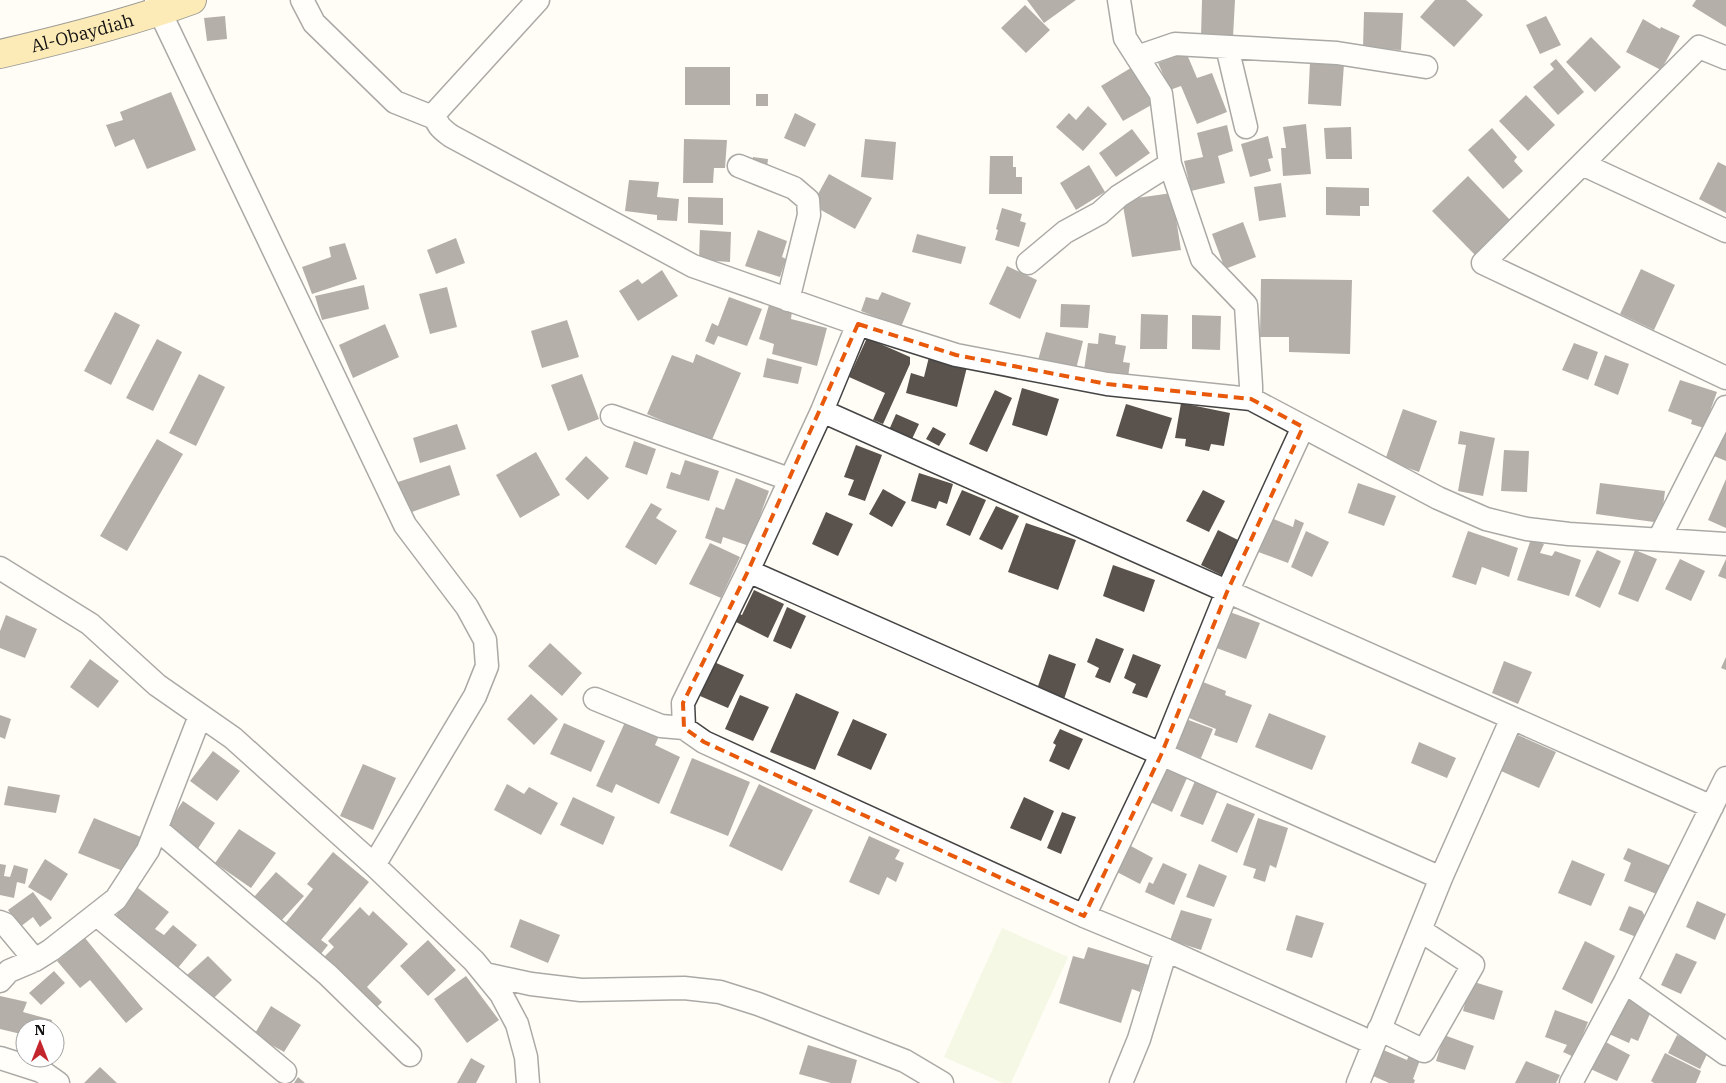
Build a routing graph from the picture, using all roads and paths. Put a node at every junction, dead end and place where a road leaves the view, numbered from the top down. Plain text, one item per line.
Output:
1 (192, 0) edge
2 (302, 0) edge
3 (538, 0) edge
4 (1119, 0) edge
5 (158, 6) edge
6 (1227, 47) junction
7 (0, 54) edge
8 (1137, 57) junction
9 (1726, 58) edge
10 (1426, 67) dead end
11 (435, 118) junction
12 (1246, 127) dead end
13 (1170, 164) junction
14 (1582, 164) junction
15 (739, 166) dead end
16 (1726, 231) edge
17 (1028, 263) dead end
18 (788, 300) junction
19 (858, 324) junction
20 (1726, 378) edge
21 (1251, 398) junction
22 (1726, 407) edge
23 (822, 412) junction
24 (612, 416) dead end
25 (1303, 427) junction
26 (790, 479) junction
27 (1660, 539) junction
28 (1726, 544) edge
29 (0, 568) edge
30 (748, 571) junction
31 (1227, 592) junction
32 (595, 699) dead end
33 (200, 716) junction
34 (1512, 718) junction
35 (684, 728) junction
36 (1161, 755) junction
37 (1726, 778) edge
38 (1712, 807) junction
39 (156, 829) junction
40 (374, 865) junction
41 (1441, 878) junction
42 (97, 915) junction
43 (1084, 916) junction
44 (0, 922) edge
45 (1420, 930) junction
46 (1166, 950) junction
47 (35, 960) junction
48 (485, 974) junction
49 (0, 980) edge
50 (1625, 982) junction
51 (1376, 1036) junction
52 (1726, 1054) edge
53 (410, 1055) dead end
54 (0, 1058) edge
55 (285, 1072) dead end
56 (58, 1083) edge
57 (528, 1083) edge
58 (942, 1083) edge
59 (1121, 1083) edge
60 (1358, 1083) edge
61 (1571, 1083) edge

1 - 5 main road, Al-Obaydiah
2 - 11 street
3 - 11 street
4 - 8 street
5 - 7 main road, Al-Obaydiah
5 - 40 street
6 - 8 street
6 - 10 street
6 - 12 street
8 - 13 street
9 - 14 street
11 - 18 street
13 - 17 street
13 - 21 street
14 - 16 street
14 - 20 street
15 - 18 street
18 - 19 street
19 - 21 street
19 - 23 street
21 - 25 street
22 - 27 street
23 - 26 street
23 - 31 street
24 - 26 street
25 - 27 street
25 - 31 street
26 - 30 street
27 - 28 street
29 - 33 street
30 - 35 street
30 - 36 street
31 - 34 street
31 - 36 street
32 - 35 street
33 - 39 street
33 - 40 street
34 - 38 street
34 - 41 street
35 - 43 street
36 - 41 street
36 - 43 street
37 - 38 street
38 - 50 street
39 - 42 street
39 - 53 street
40 - 48 street
41 - 45 street
42 - 47 street
42 - 55 street
43 - 46 street
44 - 47 street
45 - 51 street
45 - 51 street
46 - 51 street
46 - 59 street
47 - 49 street
48 - 57 street
48 - 58 street
50 - 52 street
50 - 61 street
51 - 60 street
54 - 56 street

